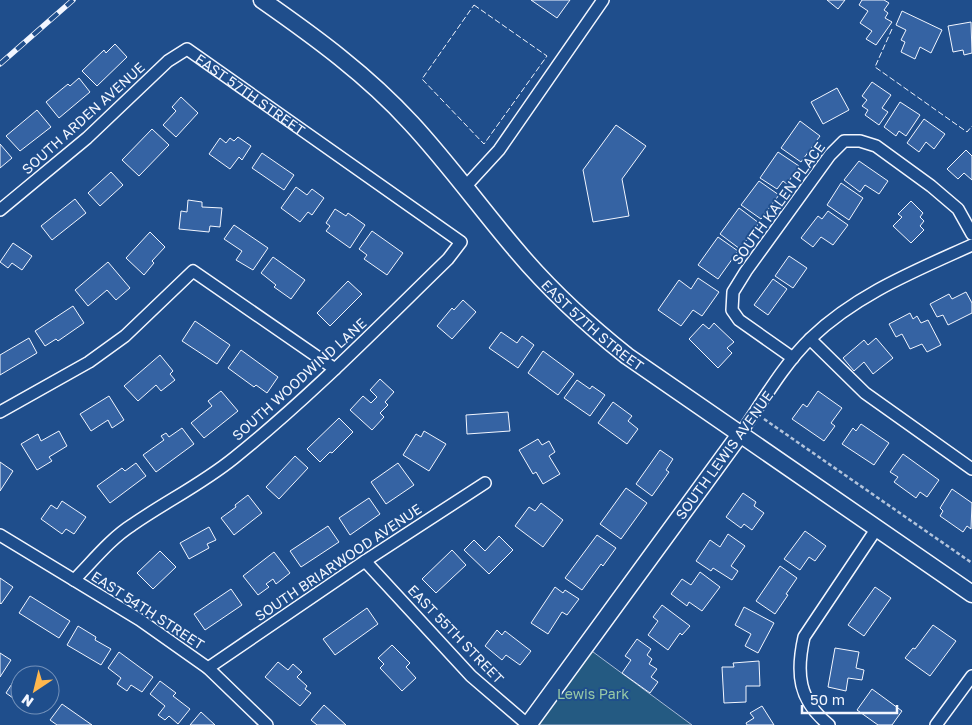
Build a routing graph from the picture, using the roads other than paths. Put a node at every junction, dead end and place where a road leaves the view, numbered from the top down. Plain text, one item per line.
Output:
1 (262, 0) edge
2 (603, 0) edge
3 (187, 50) joint
4 (465, 187) junction
5 (0, 210) edge
6 (972, 234) edge
7 (461, 242) joint
8 (972, 245) edge
9 (810, 338) junction
10 (793, 358) junction
11 (335, 369) junction
12 (0, 412) edge
13 (741, 434) junction
14 (972, 469) edge
15 (485, 483) dead end
16 (877, 528) junction
17 (0, 535) edge
18 (365, 561) junction
19 (74, 580) junction
20 (972, 594) edge
21 (208, 668) junction
22 (972, 676) edge
23 (267, 725) edge
24 (528, 725) edge
25 (829, 725) edge
26 (936, 725) edge

1 - 4 main road, EAST 57TH STREET
2 - 4 street
3 - 5 street, SOUTH ARDEN AVENUE
3 - 7 street, EAST 57TH STREET
4 - 13 main road, EAST 57TH STREET
6 - 10 street, SOUTH KALEN PLACE
7 - 11 street, SOUTH WOODWIND LANE
8 - 9 street, SOUTH LEWIS AVENUE
9 - 10 street, SOUTH LEWIS AVENUE
9 - 14 street
10 - 13 street, SOUTH LEWIS AVENUE
11 - 12 street
11 - 19 street, SOUTH WOODWIND LANE
13 - 16 main road, EAST 57TH STREET
13 - 24 main road, SOUTH LEWIS AVENUE
15 - 18 street, SOUTH BRIARWOOD AVENUE
16 - 20 main road, EAST 57TH STREET
16 - 25 street
17 - 19 street, EAST 54TH STREET
18 - 21 street, SOUTH BRIARWOOD AVENUE
18 - 24 street, EAST 55TH STREET
19 - 21 street, EAST 54TH STREET
21 - 23 street, EAST 54TH STREET
22 - 26 street

